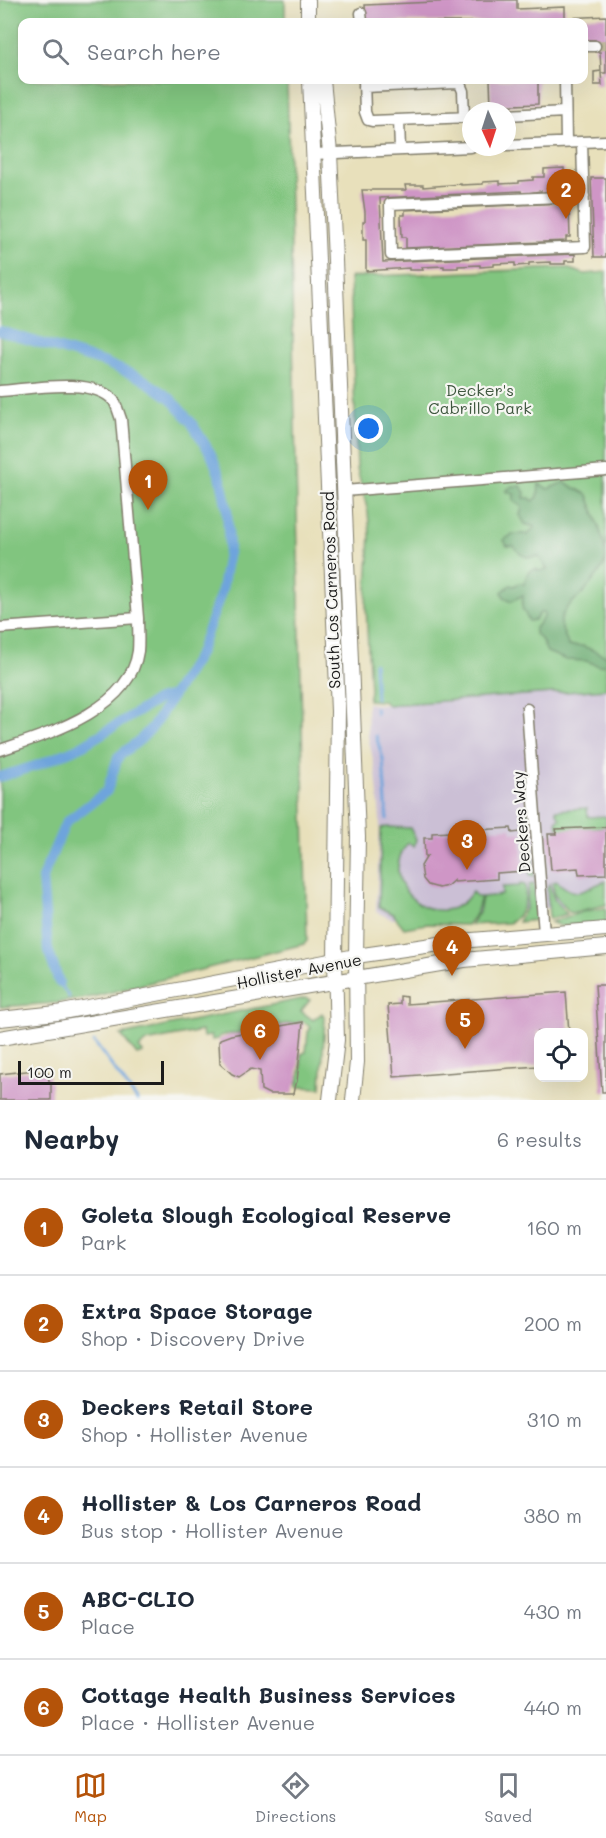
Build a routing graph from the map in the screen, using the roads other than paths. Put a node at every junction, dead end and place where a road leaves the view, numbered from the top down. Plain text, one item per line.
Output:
1 (308, 2) edge
2 (308, 18) edge
3 (312, 18) edge
4 (310, 84) edge
5 (323, 84) edge
6 (364, 84) edge
7 (460, 84) edge
8 (565, 84) edge
9 (465, 102) edge
10 (565, 112) junction
11 (516, 115) edge
12 (462, 117) edge
13 (399, 120) junction
14 (606, 141) edge
15 (567, 142) junction
16 (582, 142) junction
17 (516, 145) edge
18 (462, 147) edge
19 (400, 150) junction
20 (330, 153) junction
21 (314, 154) junction
22 (584, 196) junction
23 (0, 391) edge
24 (606, 470) edge
25 (344, 491) junction
26 (138, 618) junction
27 (0, 628) edge
28 (527, 709) dead end
29 (0, 750) edge
30 (606, 929) edge
31 (544, 933) junction
32 (606, 947) edge
33 (356, 956) junction
34 (335, 960) junction
35 (357, 977) junction
36 (335, 981) junction
37 (0, 1019) edge
38 (0, 1038) edge
39 (330, 1100) edge
40 (353, 1100) edge

1 - 2 main road
1 - 3 main road
4 - 21 main road, South Los Carneros Road
5 - 20 main road, South Los Carneros Road
6 - 13 street
7 - 9 street
8 - 10 street
10 - 11 street
10 - 15 street
12 - 13 street
13 - 19 street
14 - 16 street
15 - 16 street
15 - 17 street
16 - 22 street
18 - 19 street
19 - 20 street
20 - 21 street
20 - 25 main road, South Los Carneros Road
21 - 34 main road, South Los Carneros Road
22 - 22 street
23 - 26 street
24 - 25 street
25 - 33 main road, South Los Carneros Road
26 - 27 street
26 - 29 street
28 - 31 street, Deckers Way
30 - 31 main road, Hollister Avenue
31 - 33 main road, Hollister Avenue
32 - 35 main road, Hollister Avenue
33 - 34 main road, Hollister Avenue
33 - 35 main road, South Los Carneros Road
34 - 36 main road, South Los Carneros Road
34 - 37 main road, Hollister Avenue
35 - 36 main road, Hollister Avenue
35 - 40 main road, South Los Carneros Road
36 - 38 main road, Hollister Avenue
36 - 39 main road, South Los Carneros Road

